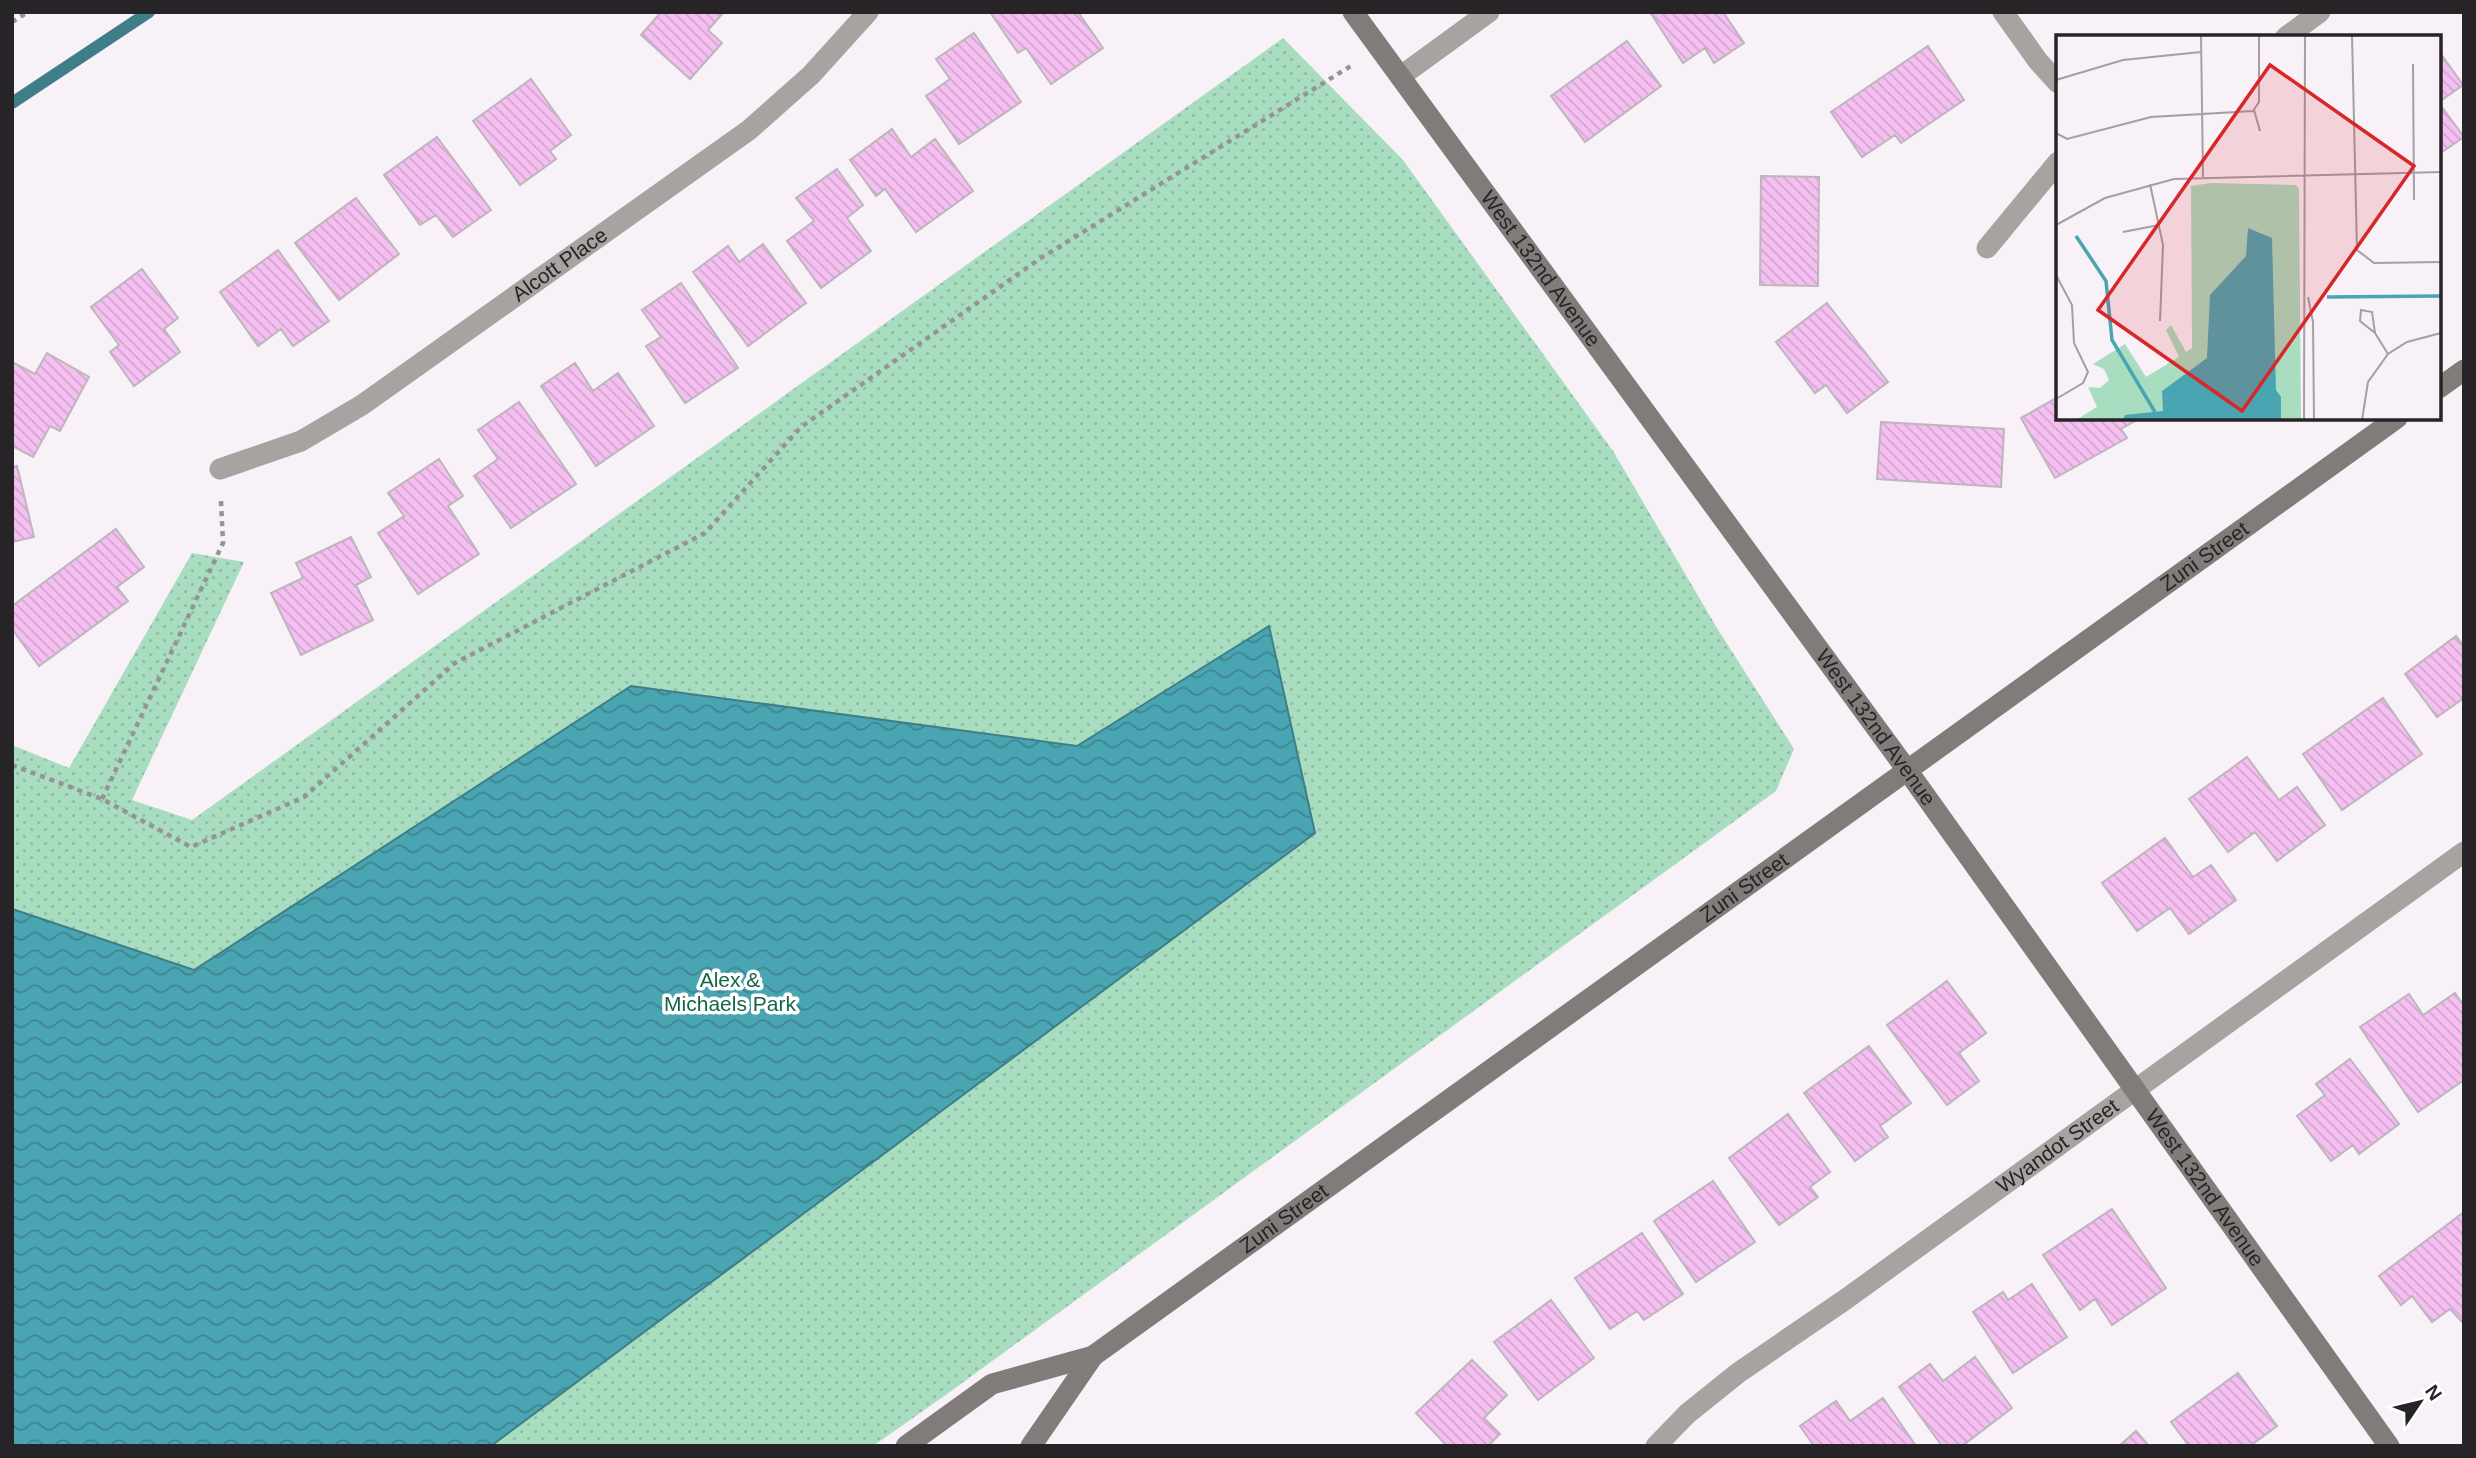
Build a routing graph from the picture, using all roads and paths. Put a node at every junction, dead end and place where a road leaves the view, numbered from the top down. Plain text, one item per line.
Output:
1 (28, 12) edge
2 (867, 12) edge
3 (1353, 12) edge
4 (1489, 12) edge
5 (2003, 12) edge
6 (2320, 12) edge
7 (12, 22) edge
8 (2289, 35) edge
9 (1381, 48) junction
10 (1401, 76) junction
11 (2056, 81) edge
12 (2056, 164) edge
13 (1987, 247) dead end
14 (2464, 370) edge
15 (2441, 387) edge
16 (2394, 420) edge
17 (220, 469) joint
18 (12, 765) edge
19 (1907, 770) junction
20 (102, 799) junction
21 (2464, 852) edge
22 (2134, 1089) junction
23 (1093, 1356) junction
24 (906, 1446) edge
25 (1031, 1446) edge
26 (1656, 1446) edge
27 (2389, 1446) edge

1 - 7 path
2 - 17 street, Alcott Place
3 - 9 main road, West 132nd Avenue
4 - 10 street
5 - 11 street
6 - 8 street
9 - 10 main road, West 132nd Avenue
9 - 20 path
10 - 19 main road, West 132nd Avenue
12 - 13 street
14 - 15 main road
16 - 19 main road, Zuni Street
17 - 20 path
18 - 20 path
19 - 22 main road, West 132nd Avenue
19 - 23 main road, Zuni Street
21 - 22 street, Wyandot Street
22 - 26 street, Wyandot Street
22 - 27 main road, West 132nd Avenue
23 - 24 main road, Zuni Street
23 - 25 main road, Zuni Street

